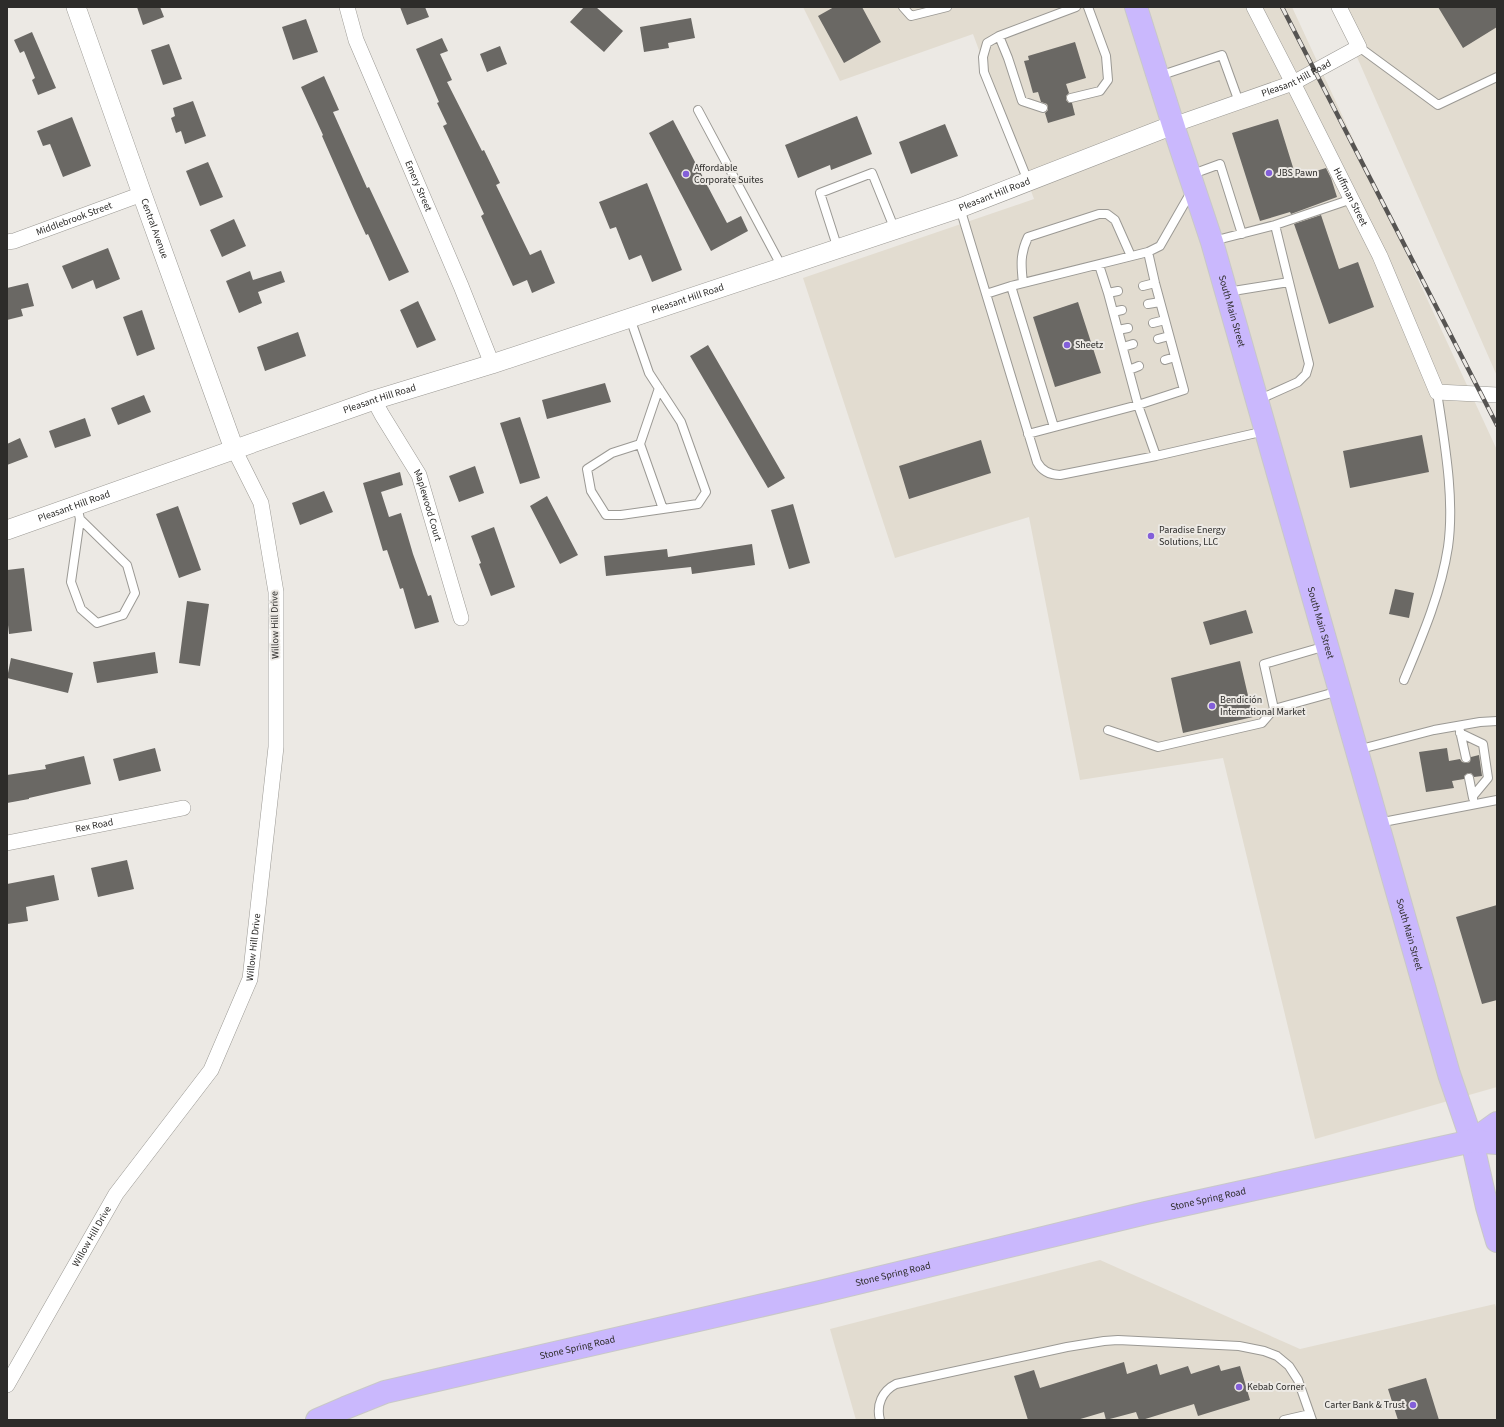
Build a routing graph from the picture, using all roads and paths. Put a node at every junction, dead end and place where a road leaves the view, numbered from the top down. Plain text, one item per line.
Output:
1 (76, 7) edge
2 (347, 7) edge
3 (903, 7) edge
4 (947, 7) edge
5 (1076, 7) edge
6 (1088, 7) edge
7 (1136, 7) edge
8 (1254, 7) edge
9 (1339, 7) edge
10 (999, 36) junction
11 (1359, 47) junction
12 (1158, 77) junction
13 (1497, 77) edge
14 (1293, 82) junction
15 (1071, 98) dead end
16 (1239, 102) junction
17 (1043, 108) dead end
18 (698, 110) dead end
19 (1173, 125) junction
20 (1192, 180) junction
21 (1028, 181) junction
22 (142, 194) junction
23 (1352, 199) junction
24 (960, 208) junction
25 (1275, 225) junction
26 (895, 230) junction
27 (1242, 234) junction
28 (7, 242) edge
29 (1212, 242) junction
30 (838, 249) junction
31 (1148, 252) junction
32 (1131, 256) junction
33 (1099, 264) junction
34 (783, 268) junction
35 (1289, 282) junction
36 (1023, 283) junction
37 (1155, 283) junction
38 (1011, 286) junction
39 (1143, 286) dead end
40 (1118, 291) dead end
41 (1226, 292) junction
42 (1108, 293) junction
43 (986, 294) junction
44 (1160, 302) junction
45 (1148, 304) dead end
46 (1122, 310) dead end
47 (1113, 312) junction
48 (630, 318) junction
49 (1165, 320) junction
50 (1153, 323) dead end
51 (1128, 328) dead end
52 (1118, 330) junction
53 (1170, 336) junction
54 (1158, 339) dead end
55 (1133, 344) dead end
56 (1123, 347) junction
57 (1175, 357) junction
58 (1165, 360) dead end
59 (492, 364) junction
60 (1140, 366) dead end
61 (1129, 370) junction
62 (659, 388) junction
63 (1437, 392) junction
64 (1497, 395) edge
65 (374, 400) junction
66 (1257, 400) junction
67 (1138, 406) junction
68 (1054, 427) junction
69 (1265, 431) junction
70 (1028, 434) junction
71 (640, 444) junction
72 (234, 449) junction
73 (1156, 456) junction
74 (663, 509) junction
75 (78, 512) junction
76 (7, 530) edge
77 (461, 618) dead end
78 (1327, 646) junction
79 (1404, 680) dead end
80 (1339, 691) junction
81 (1274, 709) junction
82 (1497, 721) edge
83 (1108, 730) dead end
84 (1459, 730) junction
85 (1356, 750) junction
86 (1466, 758) dead end
87 (1469, 778) dead end
88 (1473, 796) junction
89 (1497, 800) edge
90 (1474, 805) junction
91 (182, 808) dead end
92 (1377, 823) junction
93 (7, 843) edge
94 (1497, 1123) edge
95 (1472, 1141) junction
96 (1497, 1143) edge
97 (1497, 1241) edge
98 (7, 1385) edge
99 (1311, 1417) edge
100 (317, 1420) edge
101 (880, 1420) edge
102 (1284, 1420) edge

1 - 22 street, Central Avenue
2 - 59 street, Emery Street
3 - 4 lane
5 - 10 lane
6 - 15 lane
7 - 12 main road, South Main Street
8 - 14 street, Huffman Street
9 - 11 street
10 - 17 lane
10 - 21 lane
11 - 13 lane
11 - 14 street, Pleasant Hill Road
12 - 16 lane
12 - 19 main road, South Main Street
14 - 16 street, Pleasant Hill Road
14 - 23 street, Huffman Street
16 - 19 street, Pleasant Hill Road
18 - 34 lane
19 - 20 main road, South Main Street
19 - 21 street, Pleasant Hill Road
20 - 27 lane
20 - 29 main road, South Main Street
20 - 31 lane
21 - 24 street, Pleasant Hill Road
22 - 28 street, Middlebrook Street
22 - 72 street, Central Avenue
23 - 25 lane
23 - 63 street, Huffman Street
24 - 26 street, Pleasant Hill Road
24 - 43 lane
25 - 27 lane
25 - 35 lane
26 - 30 street, Pleasant Hill Road
26 - 30 lane
27 - 29 lane
29 - 41 main road, South Main Street
30 - 34 street, Pleasant Hill Road
31 - 32 lane
31 - 37 lane
32 - 33 lane
32 - 36 lane
33 - 36 lane
33 - 42 lane
34 - 48 street, Pleasant Hill Road
35 - 41 lane
35 - 66 lane
36 - 38 lane
37 - 39 lane
37 - 44 lane
38 - 43 lane
38 - 68 lane
40 - 42 lane
41 - 66 main road, South Main Street
42 - 47 lane
43 - 70 lane
44 - 45 lane
44 - 49 lane
46 - 47 lane
47 - 52 lane
48 - 59 street, Pleasant Hill Road
48 - 62 lane
49 - 50 lane
49 - 53 lane
51 - 52 lane
52 - 56 lane
53 - 54 lane
53 - 57 lane
55 - 56 lane
56 - 61 lane
57 - 58 lane
57 - 67 lane
59 - 65 street, Pleasant Hill Road
60 - 61 lane
61 - 67 lane
62 - 71 lane
62 - 74 lane
63 - 64 street
63 - 79 lane
65 - 72 street, Pleasant Hill Road
65 - 77 street, Maplewood Court
66 - 69 main road, South Main Street
67 - 68 lane
67 - 73 lane
68 - 70 lane
69 - 73 lane
69 - 78 main road, South Main Street
70 - 73 lane
71 - 74 lane
71 - 74 lane
72 - 75 street, Pleasant Hill Road
72 - 98 street, Willow Hill Drive
75 - 75 lane
75 - 76 street, Pleasant Hill Road
78 - 80 main road, South Main Street
78 - 81 lane
80 - 81 lane
80 - 85 main road, South Main Street
81 - 83 lane
82 - 84 lane
84 - 85 lane
84 - 86 lane
84 - 88 lane
85 - 92 main road, South Main Street
87 - 88 lane
88 - 90 lane
89 - 90 lane
90 - 92 lane
91 - 93 street, Rex Road
92 - 95 main road, South Main Street
94 - 95 main road, Stone Spring Road
95 - 96 main road, Stone Spring Road
95 - 97 main road, South Main Street
95 - 100 main road, Stone Spring Road
99 - 101 lane
99 - 102 lane

